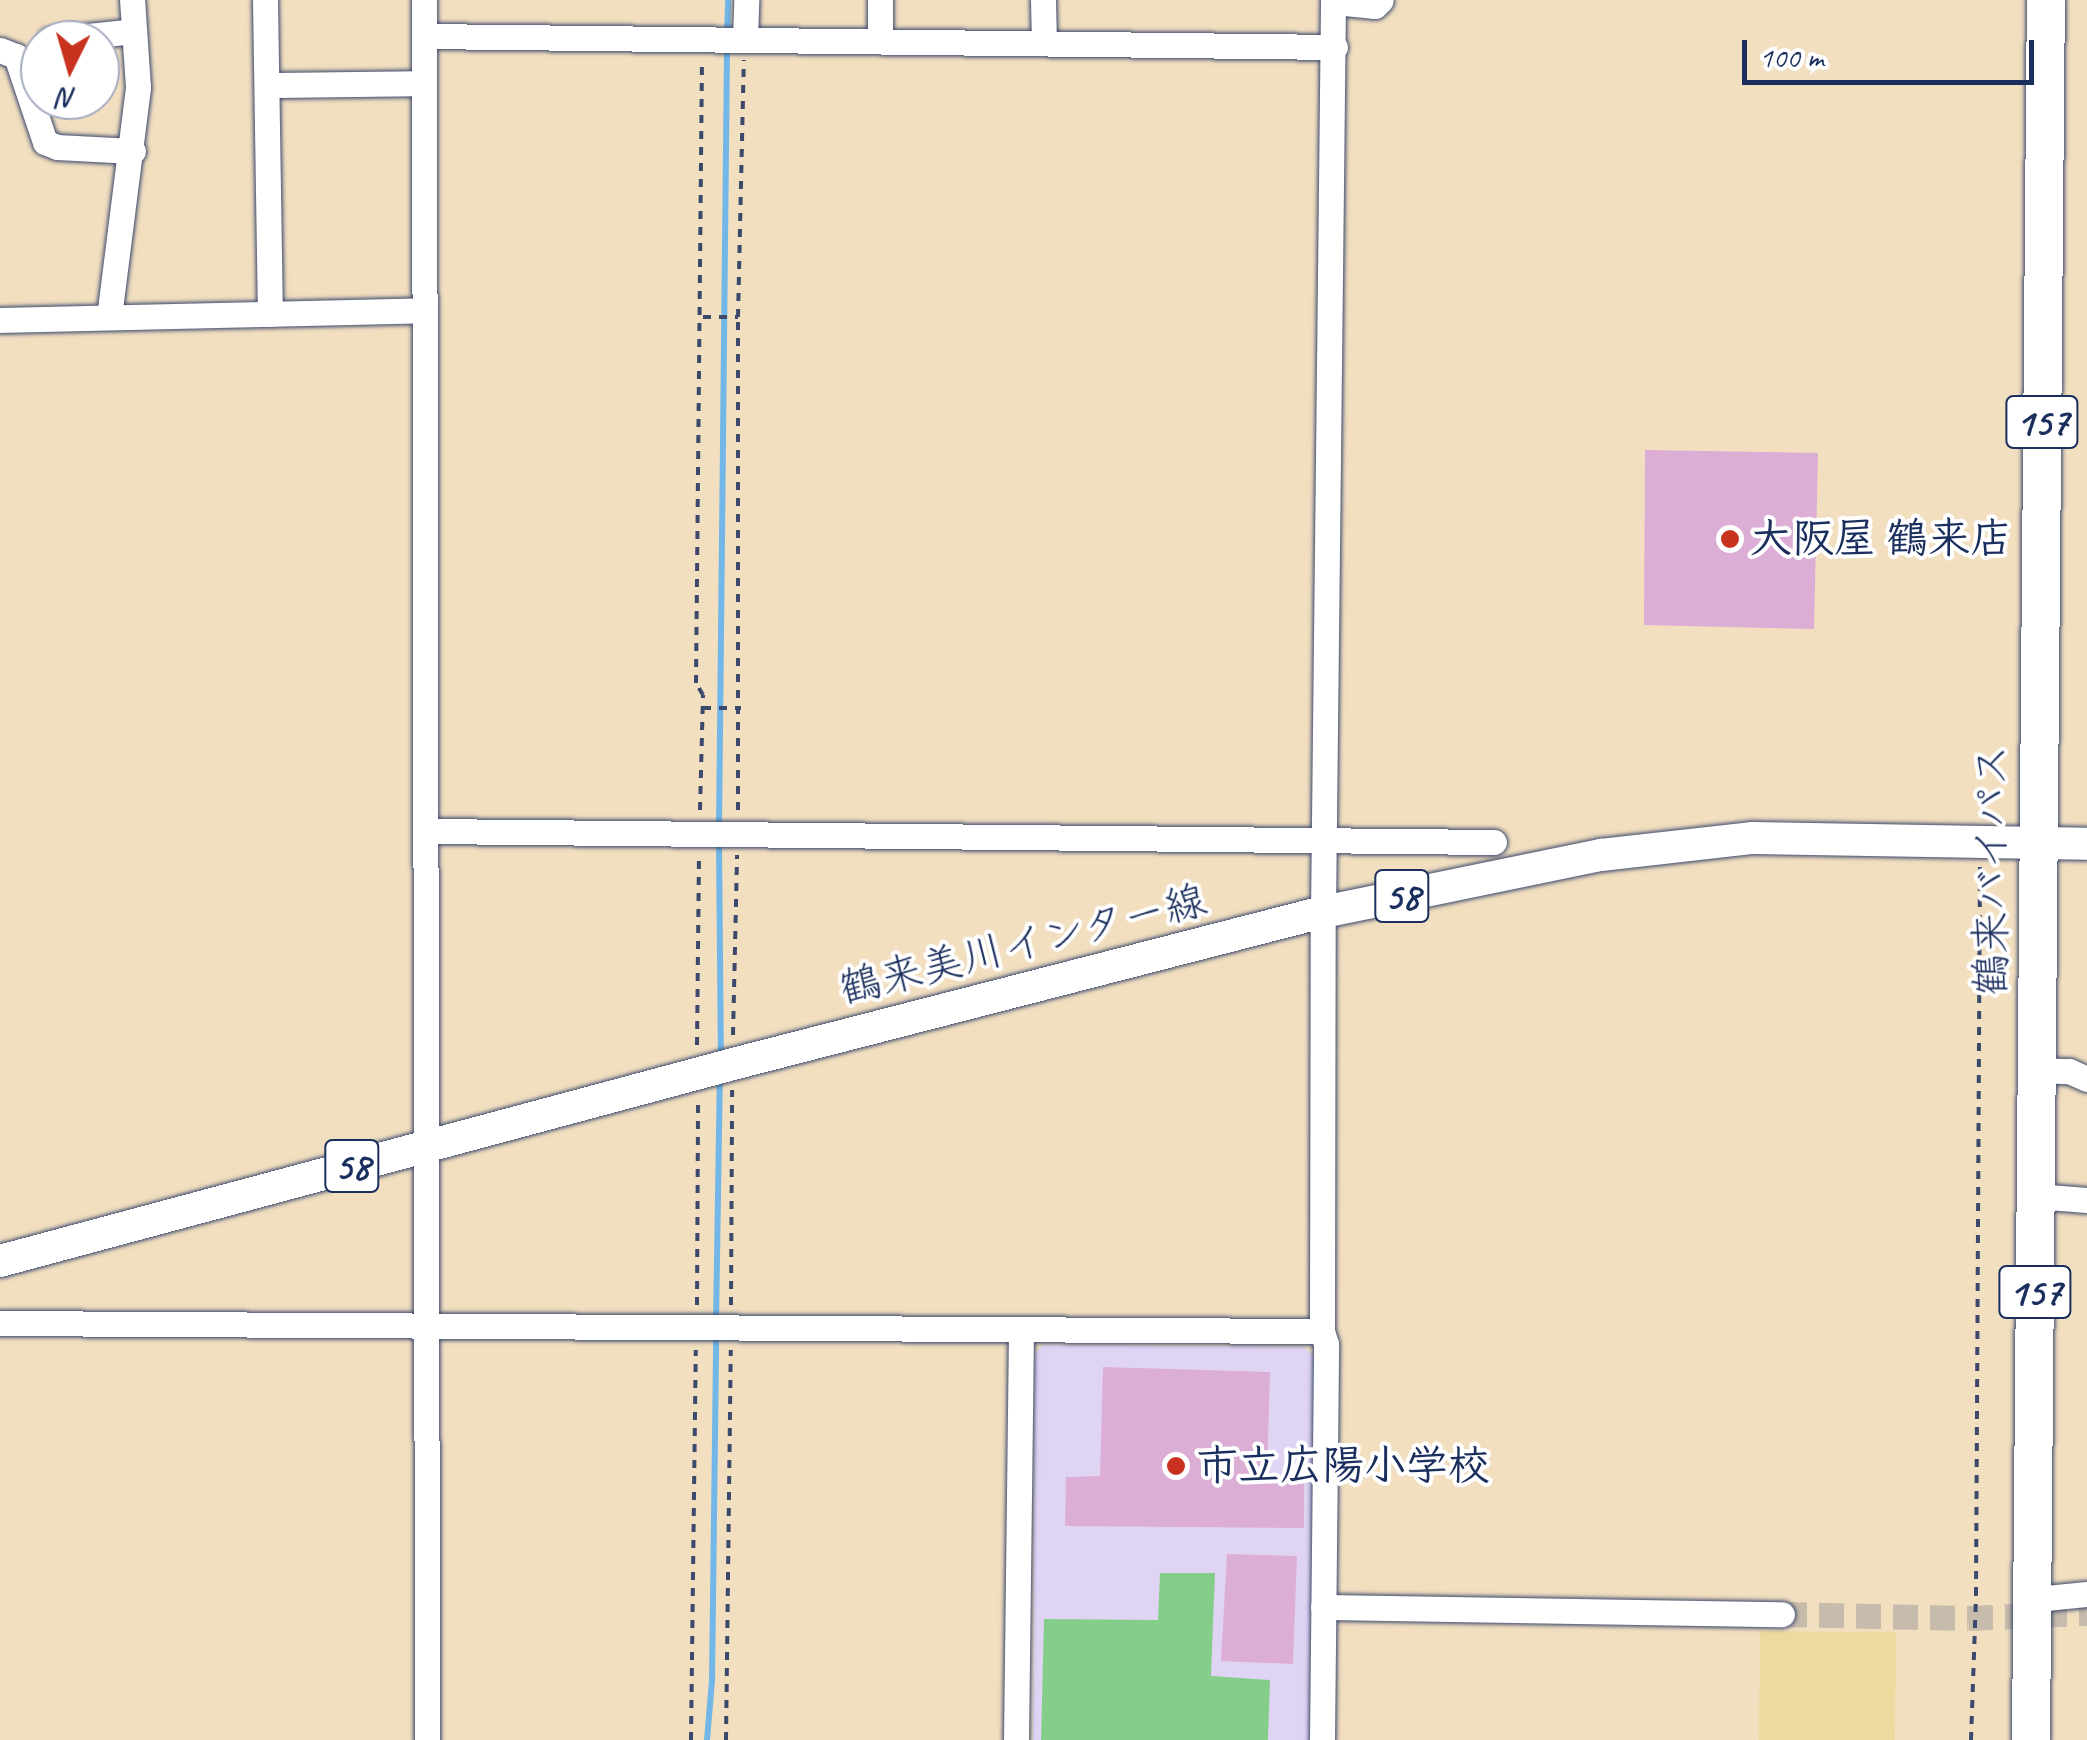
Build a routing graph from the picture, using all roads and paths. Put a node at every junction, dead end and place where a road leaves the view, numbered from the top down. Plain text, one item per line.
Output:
1 (132, 0) edge
2 (266, 0) edge
3 (424, 0) edge
4 (746, 0) edge
5 (880, 0) edge
6 (1043, 0) edge
7 (1381, 0) edge
8 (2046, 0) edge
9 (1334, 1) edge
10 (134, 32) junction
11 (120, 33) edge
12 (424, 36) junction
13 (725, 38) junction
14 (880, 40) junction
15 (1044, 43) junction
16 (1334, 47) junction
17 (8, 53) edge
18 (424, 83) junction
19 (267, 85) junction
20 (133, 151) junction
21 (425, 310) junction
22 (270, 314) junction
23 (701, 316) junction
24 (737, 317) junction
25 (109, 318) junction
26 (0, 320) edge
27 (703, 708) junction
28 (739, 708) junction
29 (427, 831) junction
30 (699, 832) junction
31 (737, 833) junction
32 (1327, 838) junction
33 (1494, 842) dead end
34 (1980, 842) junction
35 (2036, 844) junction
36 (2087, 844) edge
37 (1323, 912) junction
38 (712, 1070) junction
39 (2035, 1070) junction
40 (2087, 1079) edge
41 (426, 1146) junction
42 (2034, 1196) junction
43 (2087, 1200) edge
44 (0, 1262) edge
45 (0, 1323) edge
46 (428, 1324) junction
47 (714, 1327) junction
48 (1021, 1329) junction
49 (1322, 1331) junction
50 (2087, 1594) edge
51 (2036, 1599) junction
52 (1323, 1607) junction
53 (1782, 1614) tunnel mouth
54 (427, 1740) edge
55 (691, 1740) edge
56 (726, 1740) edge
57 (1016, 1740) edge
58 (1322, 1740) edge
59 (1971, 1740) edge
60 (2031, 1740) edge

1 - 10 street
2 - 19 street
3 - 12 street
4 - 13 street
5 - 14 street
6 - 15 street
7 - 9 street
8 - 35 highway, 鶴来バイパス / 157
9 - 16 street
10 - 11 street
10 - 20 street
12 - 13 street
12 - 18 street
13 - 14 street
13 - 23 path
13 - 24 path
14 - 15 street
15 - 16 street
16 - 32 street
17 - 20 street
18 - 19 street
18 - 21 street
19 - 22 street
20 - 25 street
21 - 22 street
21 - 29 street
22 - 25 street
23 - 24 path
23 - 27 path
24 - 28 path
25 - 26 street
27 - 28 path
27 - 30 path
28 - 31 path
29 - 30 street
29 - 41 street
30 - 31 street
30 - 38 path
31 - 32 street
31 - 38 path
32 - 33 street
32 - 37 street
34 - 35 main road, 鶴来美川インター線 / 58
34 - 37 main road, 鶴来美川インター線 / 58
34 - 59 path
35 - 36 main road, 鶴来美川インター線 / 58
35 - 39 highway, 鶴来バイパス / 157
37 - 38 main road, 鶴来美川インター線 / 58
37 - 49 street
38 - 41 main road, 鶴来美川インター線 / 58
38 - 47 path
38 - 47 path
39 - 40 street
39 - 42 highway, 鶴来バイパス / 157
41 - 44 main road, 鶴来美川インター線 / 58
41 - 46 street
42 - 43 street
42 - 51 highway, 鶴来バイパス / 157
45 - 46 street
46 - 47 street
46 - 54 street
47 - 48 street
47 - 55 path
47 - 56 path
48 - 49 street
48 - 57 street
49 - 52 street
50 - 51 street
51 - 60 highway, 鶴来バイパス / 157
52 - 53 street
52 - 58 street

